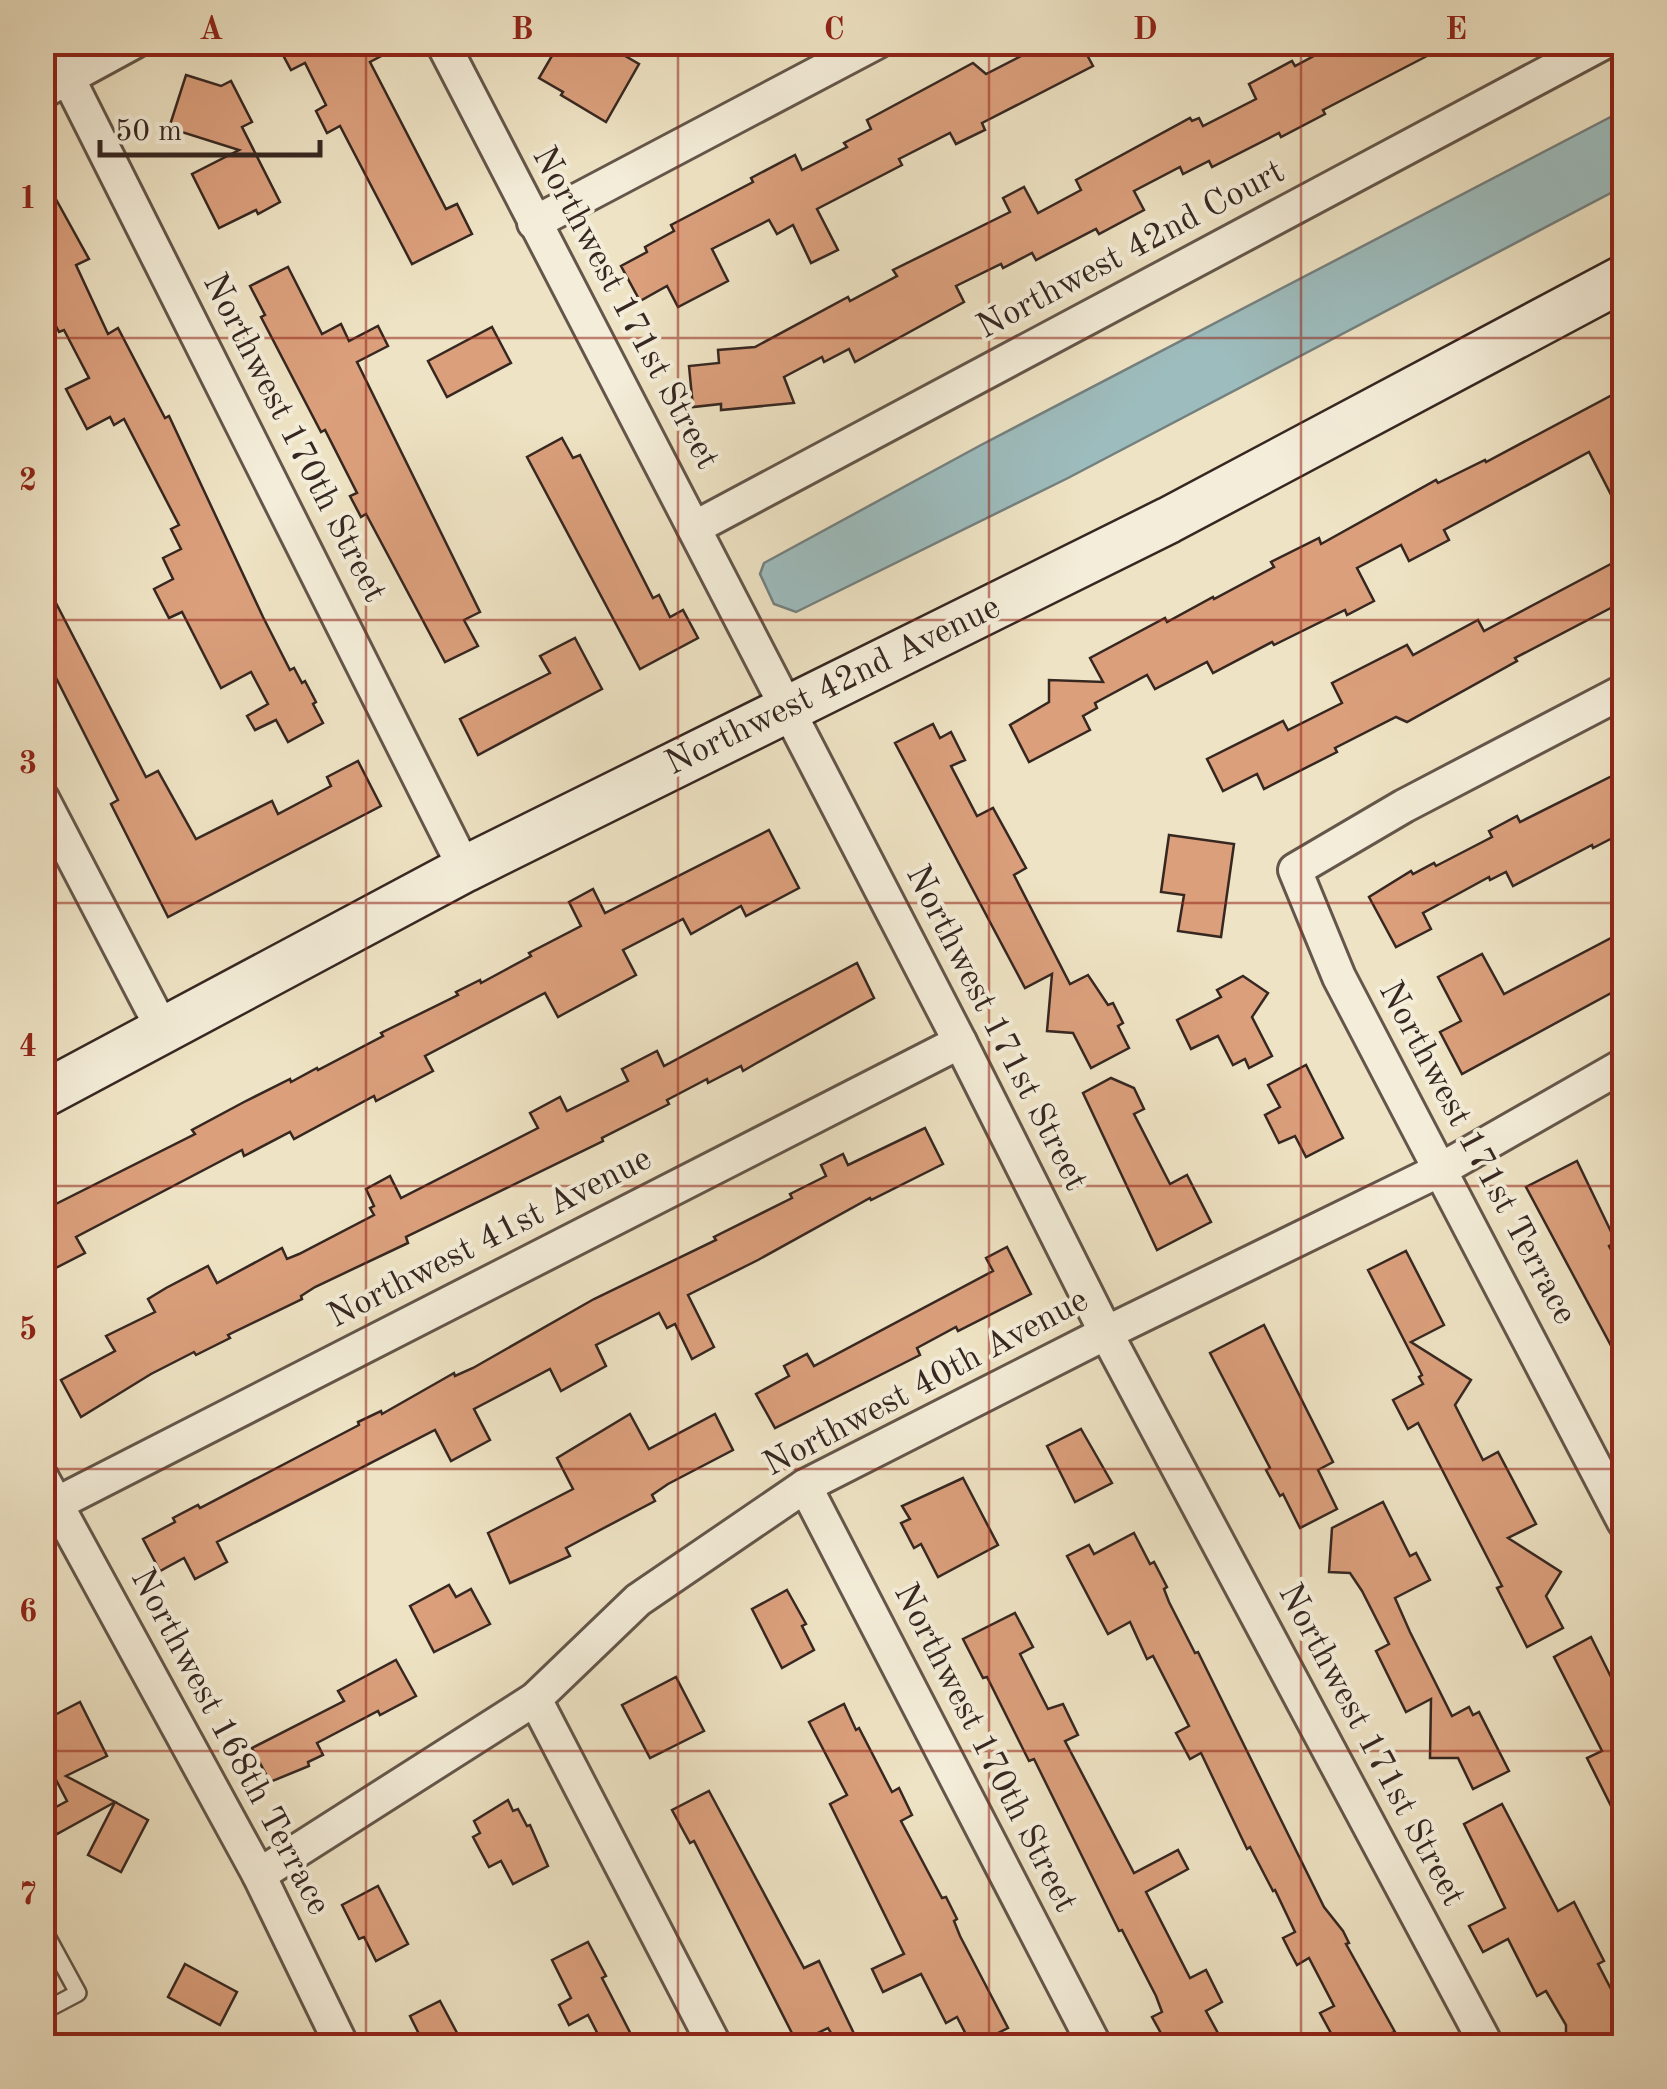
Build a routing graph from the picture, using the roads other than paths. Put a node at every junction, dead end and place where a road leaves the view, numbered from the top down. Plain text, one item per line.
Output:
1 (50, 42) edge
2 (134, 42) edge
3 (442, 42) edge
4 (877, 42) edge
5 (1605, 42) edge
6 (56, 85) edge
7 (534, 223) junction
8 (1624, 278) edge
9 (694, 528) junction
10 (1624, 691) edge
11 (786, 708) junction
12 (42, 798) edge
13 (465, 869) junction
14 (164, 1032) junction
15 (960, 1042) junction
16 (1624, 1066) edge
17 (42, 1095) edge
18 (1440, 1170) junction
19 (1106, 1333) junction
20 (805, 1486) junction
21 (49, 1491) edge
22 (1624, 1522) edge
23 (535, 1699) junction
24 (259, 1875) junction
25 (42, 1926) edge
26 (42, 2012) edge
27 (342, 2046) edge
28 (715, 2046) edge
29 (1095, 2046) edge
30 (1487, 2046) edge

1 - 6 street, Northwest 170th Street
2 - 6 street
3 - 7 street, Northwest 171st Street
4 - 7 street
5 - 9 street, Northwest 42nd Court
6 - 13 street, Northwest 170th Street
7 - 9 street, Northwest 171st Street
8 - 11 street, Northwest 42nd Avenue
9 - 11 street, Northwest 171st Street
10 - 18 street, Northwest 171st Terrace
11 - 13 street, Northwest 42nd Avenue
11 - 15 street, Northwest 171st Street
12 - 14 street
13 - 14 street, Northwest 42nd Avenue
14 - 17 street, Northwest 42nd Avenue
15 - 19 street, Northwest 171st Street
15 - 21 street, Northwest 41st Avenue
16 - 18 street, Northwest 40th Avenue
18 - 19 street, Northwest 40th Avenue
18 - 22 street, Northwest 171st Terrace
19 - 20 street, Northwest 40th Avenue
19 - 30 street, Northwest 171st Street
20 - 23 street, Northwest 40th Avenue
20 - 29 street, Northwest 170th Street
21 - 24 street, Northwest 168th Terrace
23 - 24 street, Northwest 40th Avenue
23 - 28 street
24 - 27 street, Northwest 168th Terrace
25 - 26 lane

